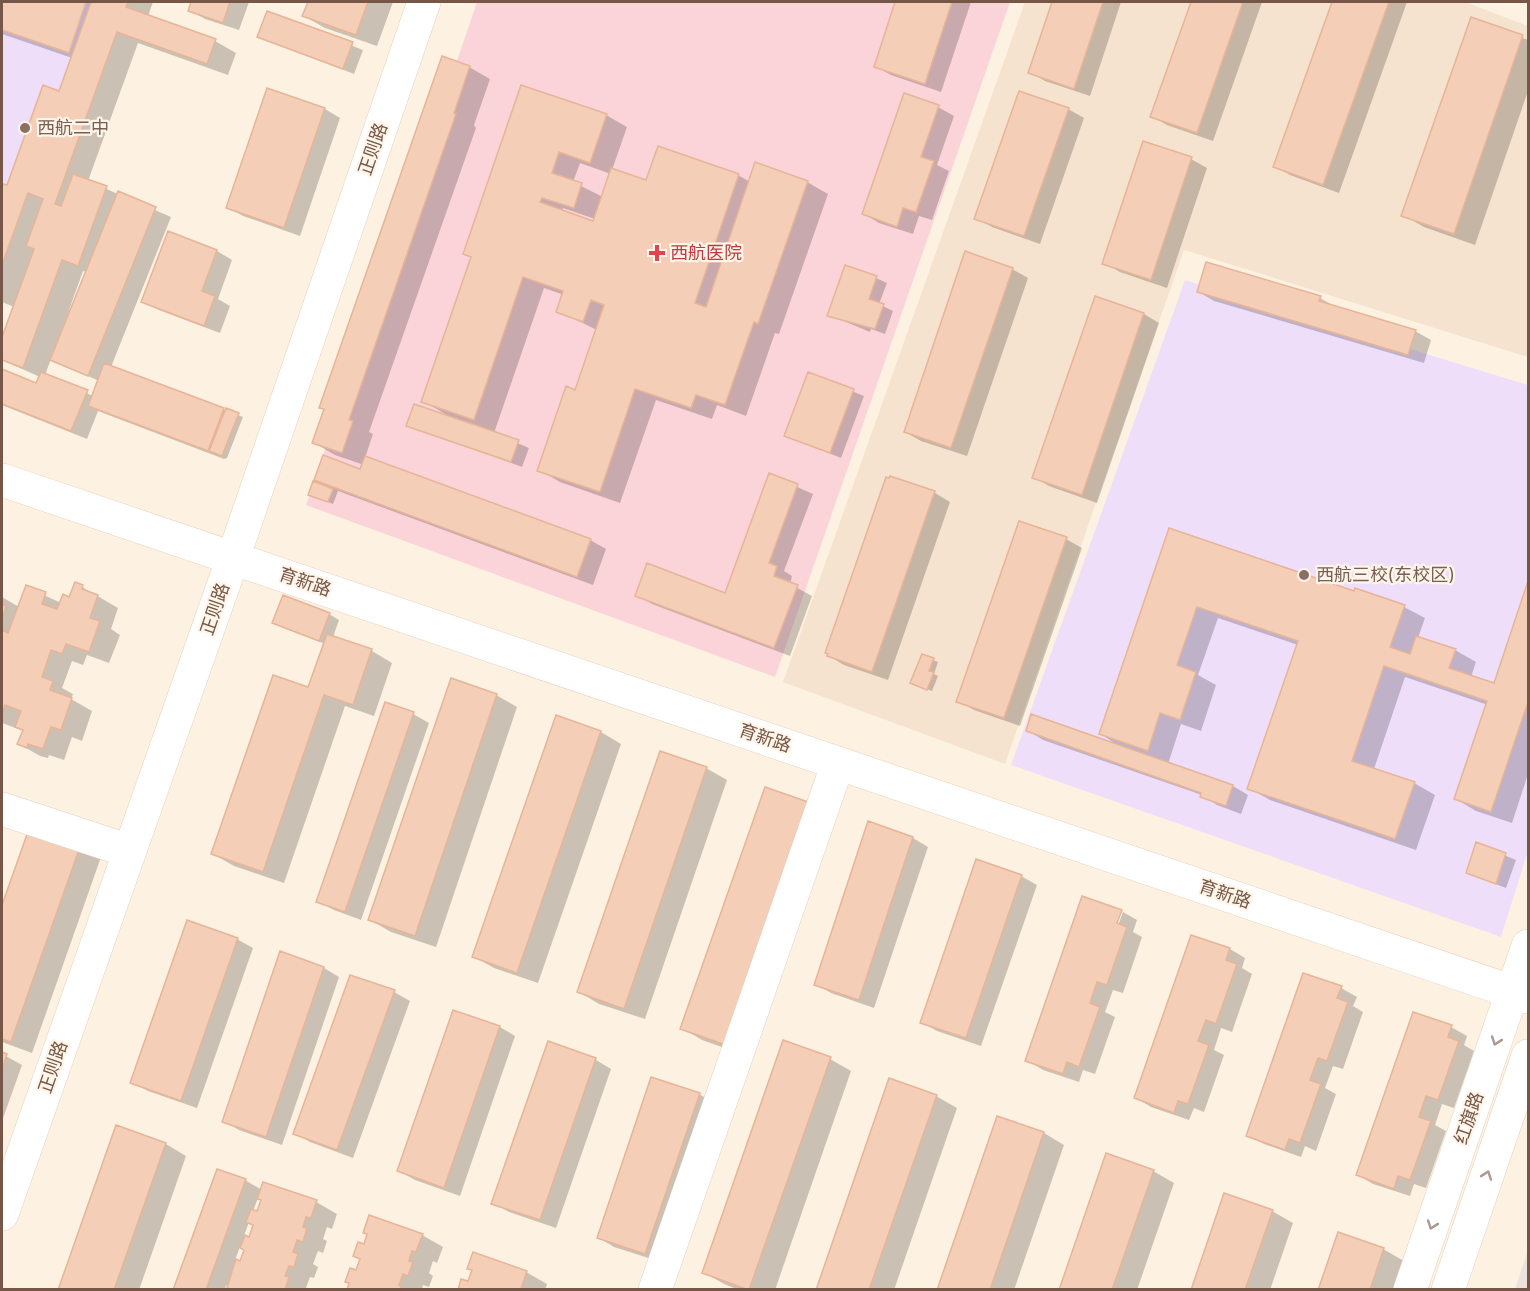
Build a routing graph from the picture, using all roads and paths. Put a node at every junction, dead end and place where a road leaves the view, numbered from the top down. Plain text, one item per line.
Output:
1 (424, 2) edge
2 (2, 480) edge
3 (233, 558) junction
4 (838, 763) junction
5 (2, 809) edge
6 (129, 851) junction
7 (1528, 945) edge
8 (1521, 994) edge
9 (1528, 1056) edge
10 (2, 1214) edge
11 (654, 1290) edge
12 (1410, 1290) edge
13 (1448, 1290) edge

1 - 3 street, 正则路
2 - 3 street, 育新路
3 - 4 street, 育新路
3 - 6 street, 正则路
4 - 8 street, 育新路
4 - 11 street
5 - 6 street
6 - 10 street, 正则路
7 - 8 street, 红旗路
8 -> 12 street, 红旗路
13 -> 9 street, 红旗路

